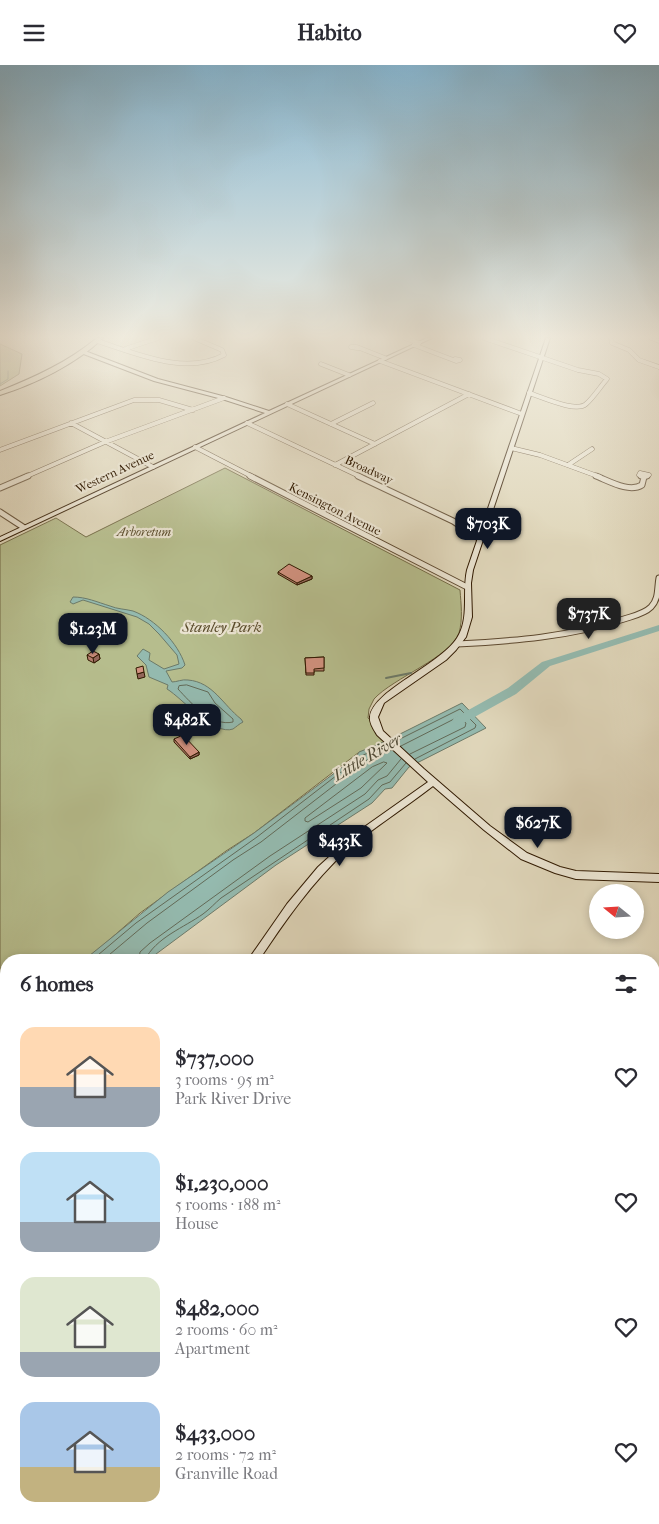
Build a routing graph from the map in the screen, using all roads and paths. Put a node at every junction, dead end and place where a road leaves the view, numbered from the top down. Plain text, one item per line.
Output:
1 (118, 406) edge
2 (180, 406) edge
3 (204, 406) edge
4 (248, 406) edge
5 (283, 406) edge
6 (292, 406) edge
7 (366, 406) edge
8 (446, 406) edge
9 (501, 406) edge
10 (525, 406) edge
11 (567, 406) edge
12 (582, 406) edge
13 (194, 410) junction
14 (269, 413) junction
15 (522, 414) junction
16 (71, 423) junction
17 (247, 423) junction
18 (331, 424) junction
19 (105, 442) junction
20 (375, 444) junction
21 (195, 447) junction
22 (511, 448) junction
23 (592, 449) dead end
24 (0, 450) edge
25 (335, 465) junction
26 (568, 465) junction
27 (153, 467) junction
28 (644, 477) dead end
29 (0, 489) edge
30 (0, 512) edge
31 (23, 527) junction
32 (0, 539) edge
33 (480, 539) junction
34 (659, 578) edge
35 (467, 587) junction
36 (463, 635) junction
37 (478, 643) junction
38 (458, 644) junction
39 (433, 782) junction
40 (659, 878) edge
41 (258, 954) edge

1 - 16 street
2 - 13 street
3 - 13 street
4 - 14 street
5 - 14 street, Western Avenue
6 - 18 street
7 - 18 street
8 - 20 street
9 - 15 street
10 - 15 street
11 - 12 street
13 - 19 street
14 - 17 street, Western Avenue
15 - 22 street
16 - 19 street
16 - 24 street
17 - 21 street, Western Avenue
17 - 25 street, Broadway
18 - 20 street
19 - 27 street
19 - 29 street
20 - 25 street
21 - 27 street, Western Avenue
21 - 35 street, Kensington Avenue
22 - 26 street
22 - 33 street
23 - 26 street
25 - 33 street, Broadway
26 - 28 street
27 - 31 street, Western Avenue
30 - 31 street
31 - 32 street, Western Avenue
33 - 35 street
34 - 37 street
35 - 36 street
36 - 37 street
36 - 38 street
37 - 38 street
38 - 39 street
39 - 40 street
39 - 41 street

